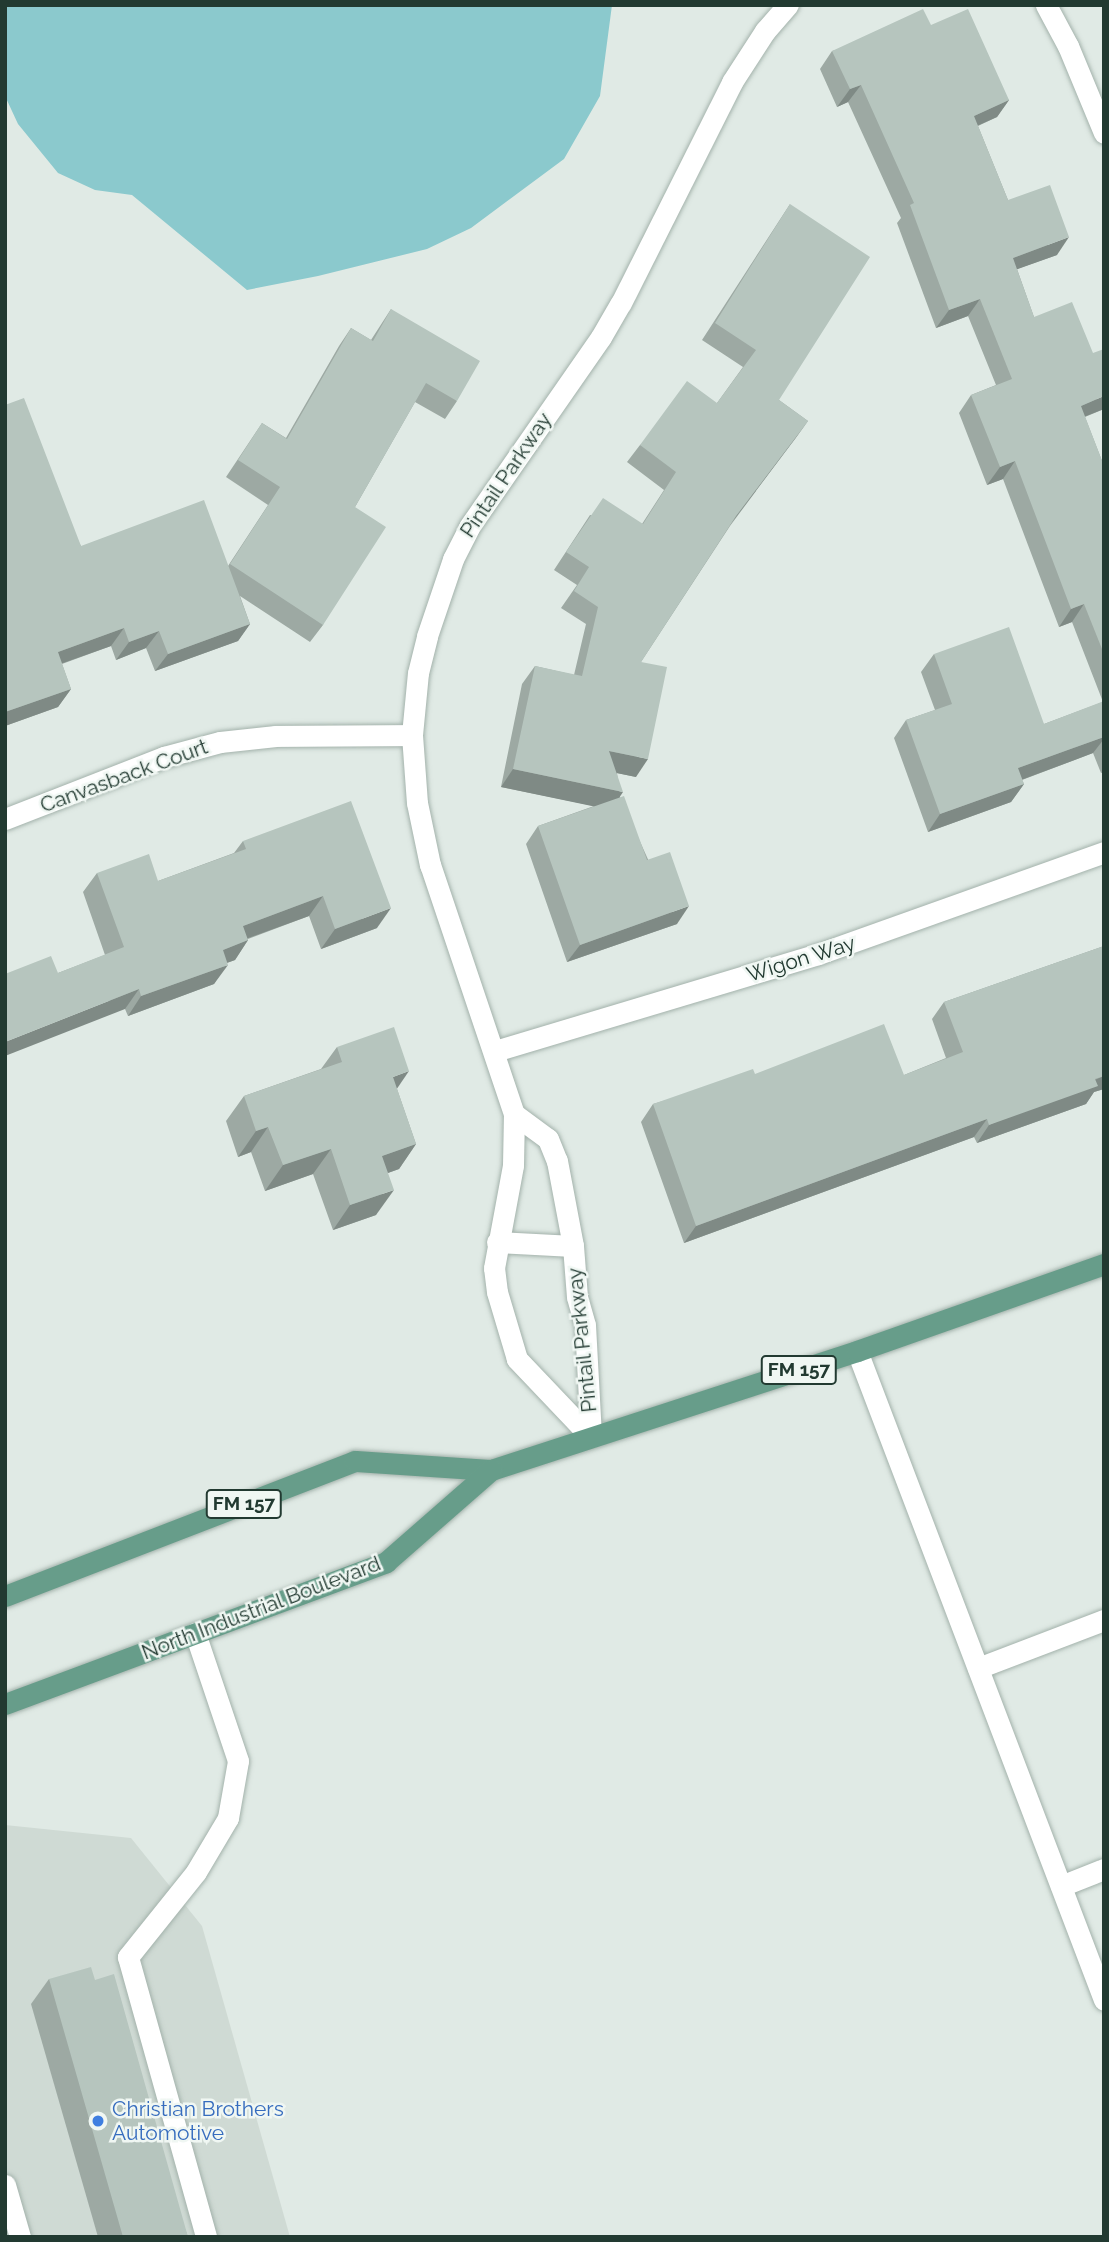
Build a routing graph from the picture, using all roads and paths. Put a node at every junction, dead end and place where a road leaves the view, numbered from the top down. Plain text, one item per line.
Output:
1 (788, 5) edge
2 (1046, 5) edge
3 (1104, 133) edge
4 (412, 735) junction
5 (5, 819) edge
6 (1104, 852) edge
7 (495, 1051) junction
8 (514, 1114) junction
9 (497, 1242) junction
10 (573, 1246) junction
11 (1104, 1264) edge
12 (857, 1351) junction
13 (591, 1437) junction
14 (491, 1470) junction
15 (5, 1596) edge
16 (1104, 1620) edge
17 (195, 1633) junction
18 (978, 1668) junction
19 (5, 1704) edge
20 (1104, 1870) edge
21 (1060, 1886) junction
22 (1104, 2000) edge
23 (5, 2185) edge
24 (20, 2237) edge
25 (206, 2237) edge

1 - 4 street, Pintail Parkway
2 - 3 street
4 - 5 street, Canvasback Court
4 - 7 street, Pintail Parkway
6 - 7 street, Wigon Way
7 - 8 street, Pintail Parkway
8 - 9 street, Pintail Parkway
8 - 10 street, Pintail Parkway
9 - 10 street
9 - 13 street, Pintail Parkway
10 - 13 street, Pintail Parkway
11 - 12 main road, North Industrial Boulevard / FM 157
12 - 13 main road, North Industrial Boulevard / FM 157
12 - 18 street
13 - 14 main road, North Industrial Boulevard / FM 157
14 - 15 main road, North Industrial Boulevard / FM 157
14 - 17 main road, North Industrial Boulevard / FM 157
16 - 18 street
17 - 19 main road, North Industrial Boulevard / FM 157
17 - 25 street
18 - 21 street
20 - 21 street
21 - 22 street
23 - 24 street

